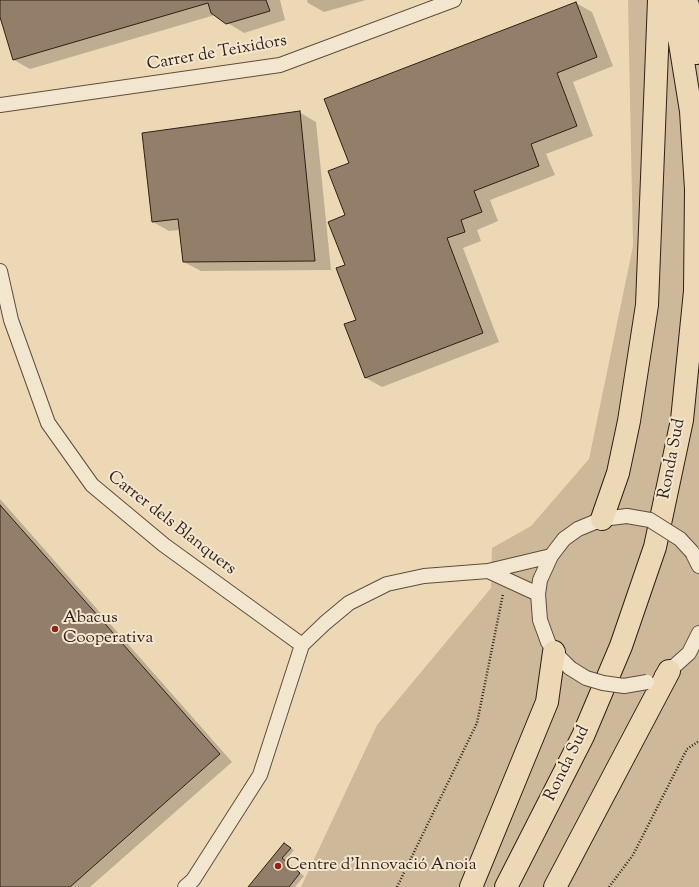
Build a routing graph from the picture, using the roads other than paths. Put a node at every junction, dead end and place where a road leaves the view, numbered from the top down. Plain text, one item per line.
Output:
1 (454, 0) edge
2 (659, 0) edge
3 (673, 0) edge
4 (686, 0) edge
5 (699, 80) edge
6 (0, 105) edge
7 (0, 270) edge
8 (602, 519) junction
9 (551, 556) junction
10 (699, 566) edge
11 (488, 570) junction
12 (538, 594) junction
13 (697, 640) edge
14 (302, 645) junction
15 (554, 652) junction
16 (669, 671) junction
17 (185, 887) edge
18 (471, 887) edge
19 (506, 887) edge
20 (555, 887) edge

1 - 6 street, Carrer de Teixidors
2 - 8 highway
3 - 19 highway, Ronda Sud
4 - 5 highway
7 - 14 street, Carrer dels Blanquers
8 - 9 street
8 - 10 street, bridge
9 - 11 street
9 - 12 street
11 - 12 street
11 - 14 street
12 - 15 street
13 - 16 street
14 - 17 street
15 - 16 street, bridge
15 - 18 highway
16 - 20 highway

